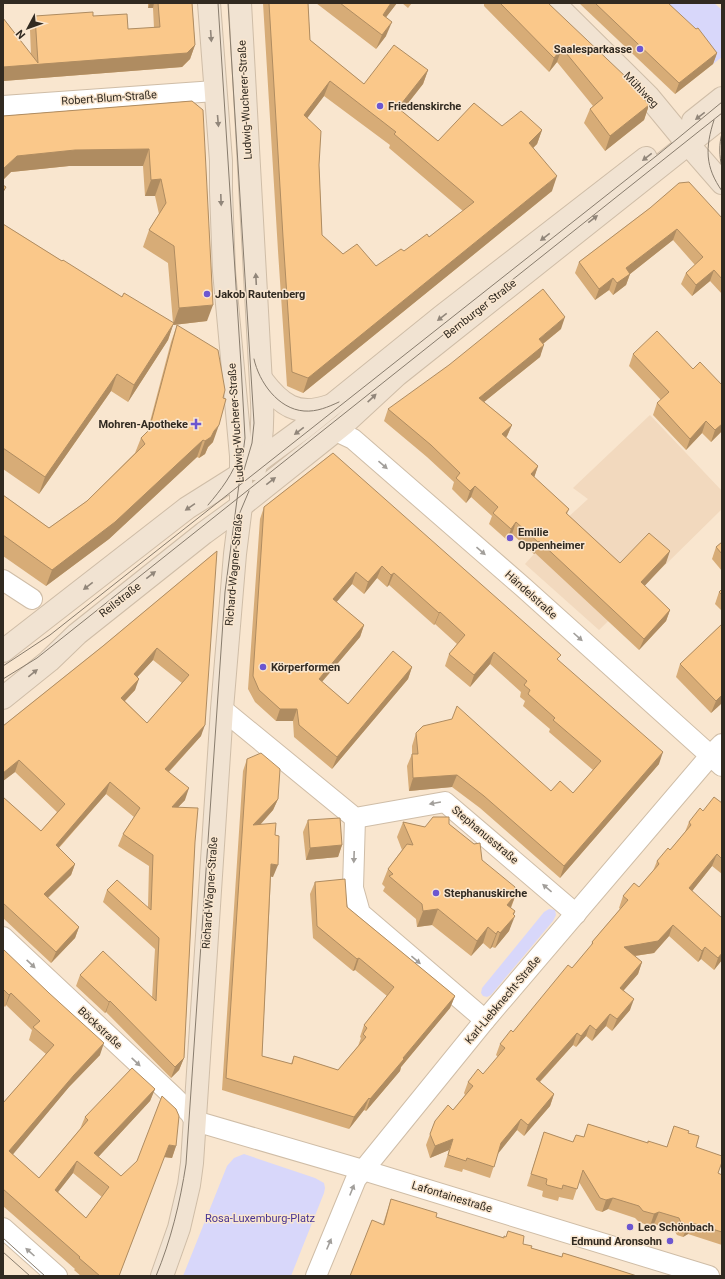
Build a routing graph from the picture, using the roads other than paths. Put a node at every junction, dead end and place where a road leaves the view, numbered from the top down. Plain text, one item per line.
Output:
1 (209, 3) edge
2 (240, 3) edge
3 (554, 3) edge
4 (215, 91) junction
5 (722, 98) edge
6 (3, 106) edge
7 (722, 117) edge
8 (683, 139) junction
9 (722, 183) edge
10 (262, 380) junction
11 (329, 406) junction
12 (336, 430) junction
13 (249, 468) junction
14 (241, 506) junction
15 (3, 580) edge
16 (32, 599) dead end
17 (3, 651) edge
18 (3, 698) edge
19 (222, 709) junction
20 (718, 755) edge
21 (355, 818) junction
22 (576, 914) junction
23 (3, 937) edge
24 (485, 1020) junction
25 (195, 1121) junction
26 (363, 1170) junction
27 (3, 1228) edge
28 (57, 1276) edge
29 (162, 1276) edge
30 (316, 1276) edge
31 (709, 1276) edge

1 -> 4 street, Ludwig-Wucherer-Straße
10 -> 2 street, Ludwig-Wucherer-Straße
3 - 8 street, Mühlweg
4 - 6 street, Robert-Blum-Straße
4 -> 13 street, Ludwig-Wucherer-Straße
5 -> 8 street, Bernburger Straße
7 - 8 street, Bernburger Straße
8 - 9 street, Mühlweg
8 -> 11 street, Bernburger Straße
12 -> 8 street, Bernburger Straße
10 - 11 street
10 - 13 street, Ludwig-Wucherer-Straße
11 -> 13 street, Bernburger Straße
14 -> 12 street, Bernburger Straße
12 -> 20 street, Händelstraße
13 - 14 street, Ludwig-Wucherer-Straße
13 -> 17 street
18 -> 14 street, Reilstraße
14 - 19 street, Richard-Wagner-Straße
15 - 16 street
19 - 21 street
19 - 25 street, Richard-Wagner-Straße
20 - 22 street, Karl-Liebknecht-Straße
22 -> 21 street, Stephanusstraße
21 -> 24 street
22 - 24 street, Karl-Liebknecht-Straße
23 -> 25 street, Böckstraße
24 - 26 street, Karl-Liebknecht-Straße
25 - 26 street, Lafontainestraße
25 - 29 street, Richard-Wagner-Straße
30 -> 26 street, Karl-Liebknecht-Straße
26 - 31 street, Lafontainestraße
28 -> 27 street

